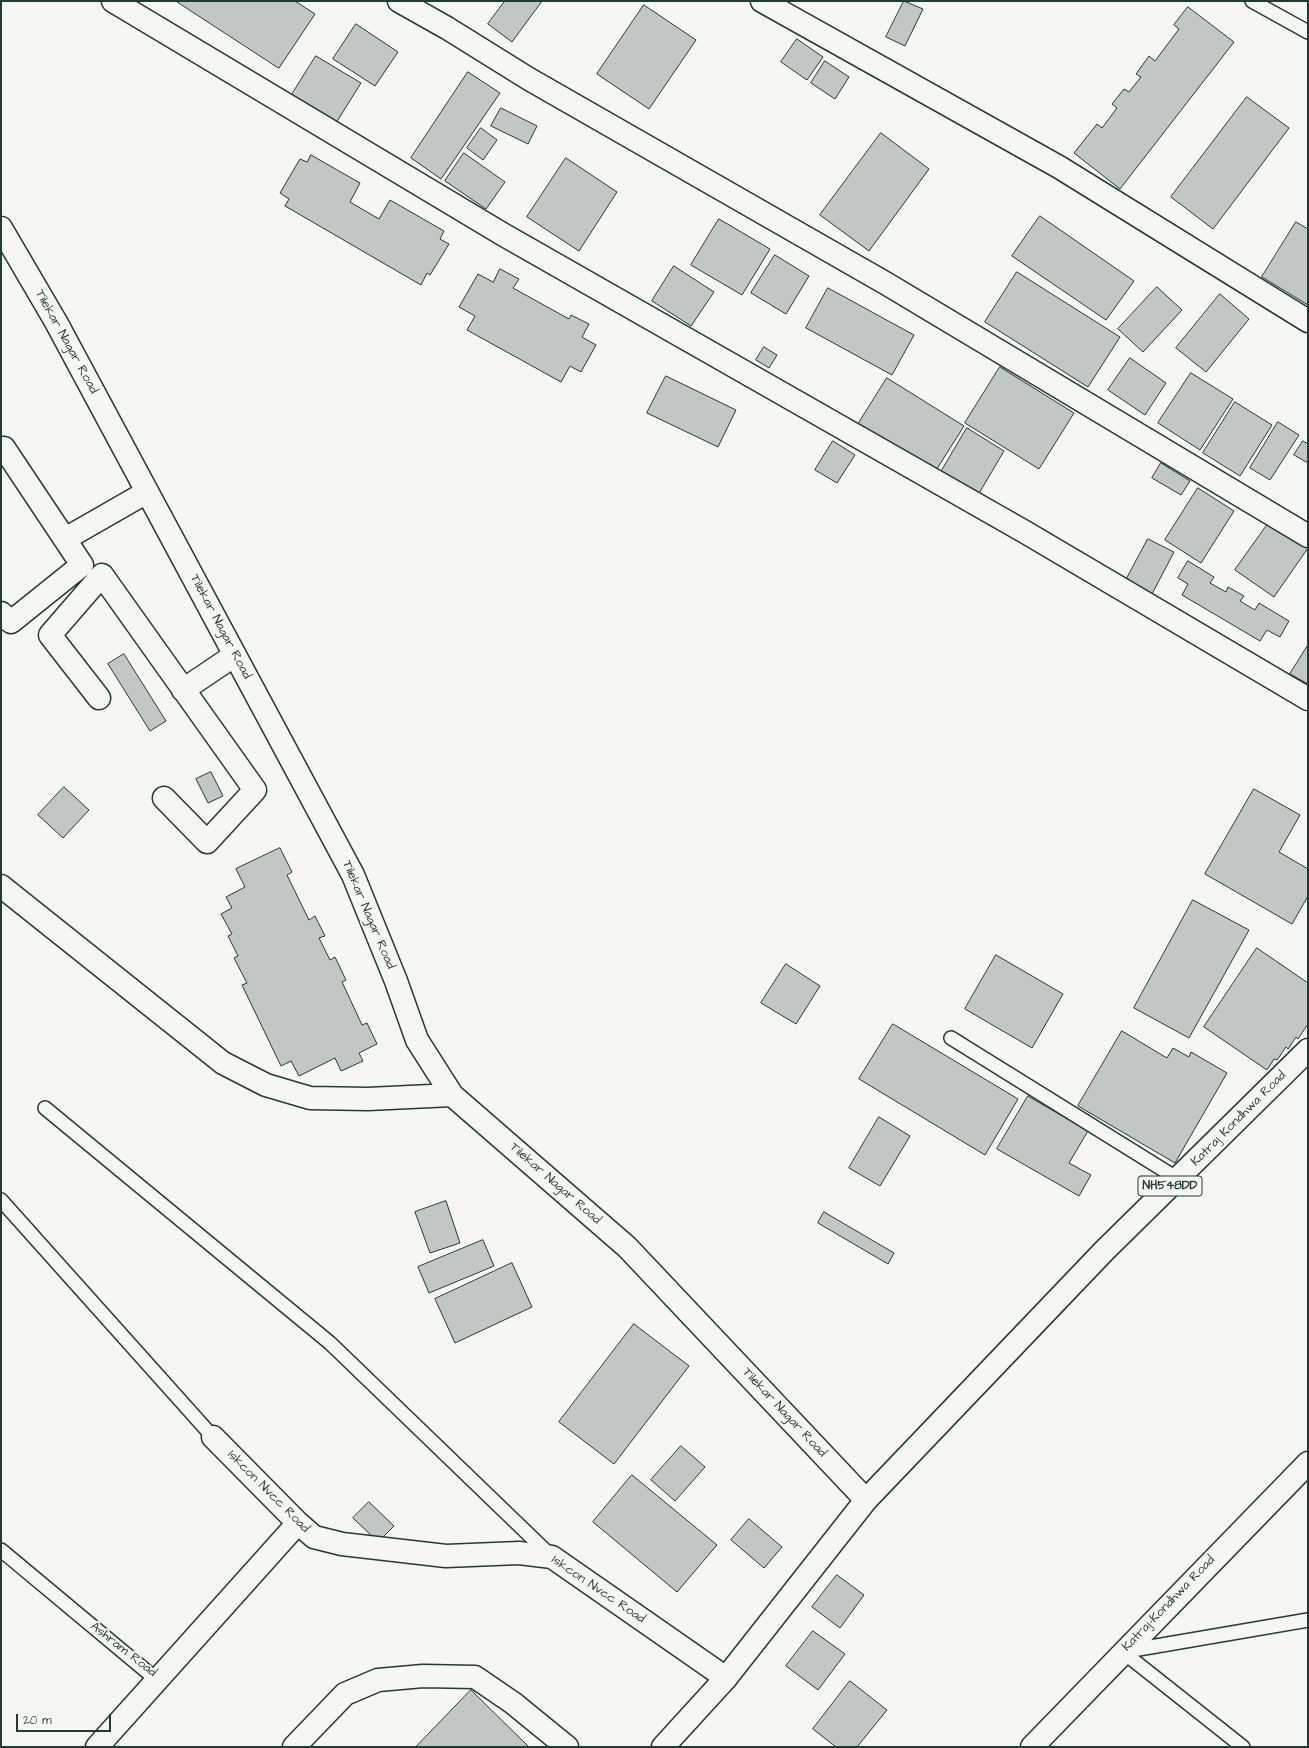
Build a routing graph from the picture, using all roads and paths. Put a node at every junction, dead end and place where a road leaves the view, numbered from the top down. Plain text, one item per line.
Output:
1 (113, 1) edge
2 (399, 1) edge
3 (762, 1) edge
4 (1252, 1) edge
5 (1308, 32) edge
6 (1, 228) edge
7 (1308, 321) edge
8 (1, 450) edge
9 (147, 492) junction
10 (1308, 536) edge
11 (65, 539) junction
12 (1, 613) edge
13 (235, 655) junction
14 (183, 690) junction
15 (99, 698) dead end
16 (1308, 699) edge
17 (164, 798) dead end
18 (1, 886) edge
19 (952, 1038) dead end
20 (1308, 1050) edge
21 (452, 1095) junction
22 (45, 1108) dead end
23 (1178, 1179) junction
24 (1, 1200) edge
25 (213, 1437) joint
26 (1308, 1463) edge
27 (866, 1500) junction
28 (298, 1523) junction
29 (1, 1550) edge
30 (552, 1557) junction
31 (1308, 1620) edge
32 (1123, 1652) junction
33 (726, 1678) junction
34 (157, 1680) junction
35 (97, 1747) edge
36 (294, 1747) edge
37 (567, 1747) edge
38 (663, 1747) edge
39 (1032, 1747) edge
40 (1243, 1747) edge

1 - 16 main road
2 - 10 main road
3 - 7 main road
4 - 5 lane
6 - 9 main road, Tilekar Nagar Road
8 - 11 main road
9 - 11 main road
9 - 13 main road, Tilekar Nagar Road
11 - 12 main road
13 - 14 main road
13 - 21 main road, Tilekar Nagar Road
14 - 15 main road
14 - 17 main road
18 - 21 main road
19 - 23 lane
20 - 23 main road, Katraj Kondhwa Road / NH548DD
21 - 27 main road, Tilekar Nagar Road
22 - 30 lane
23 - 27 main road, Katraj Kondhwa Road / NH548DD
24 - 25 lane, Iskcon Nvcc Road
25 - 28 main road, Iskcon Nvcc Road
26 - 32 main road, Katraj-Kondhwa Road
27 - 33 main road, Katraj Kondhwa Road
28 - 30 main road, Iskcon Nvcc Road
28 - 34 main road, Ashram Road
29 - 34 lane, Ashram Road
30 - 33 main road, Iskcon Nvcc Road
31 - 32 lane
32 - 39 main road, Katraj-Kondhwa Road
32 - 40 lane
33 - 38 main road, Katraj Kondhwa Road
34 - 35 main road
36 - 37 main road

